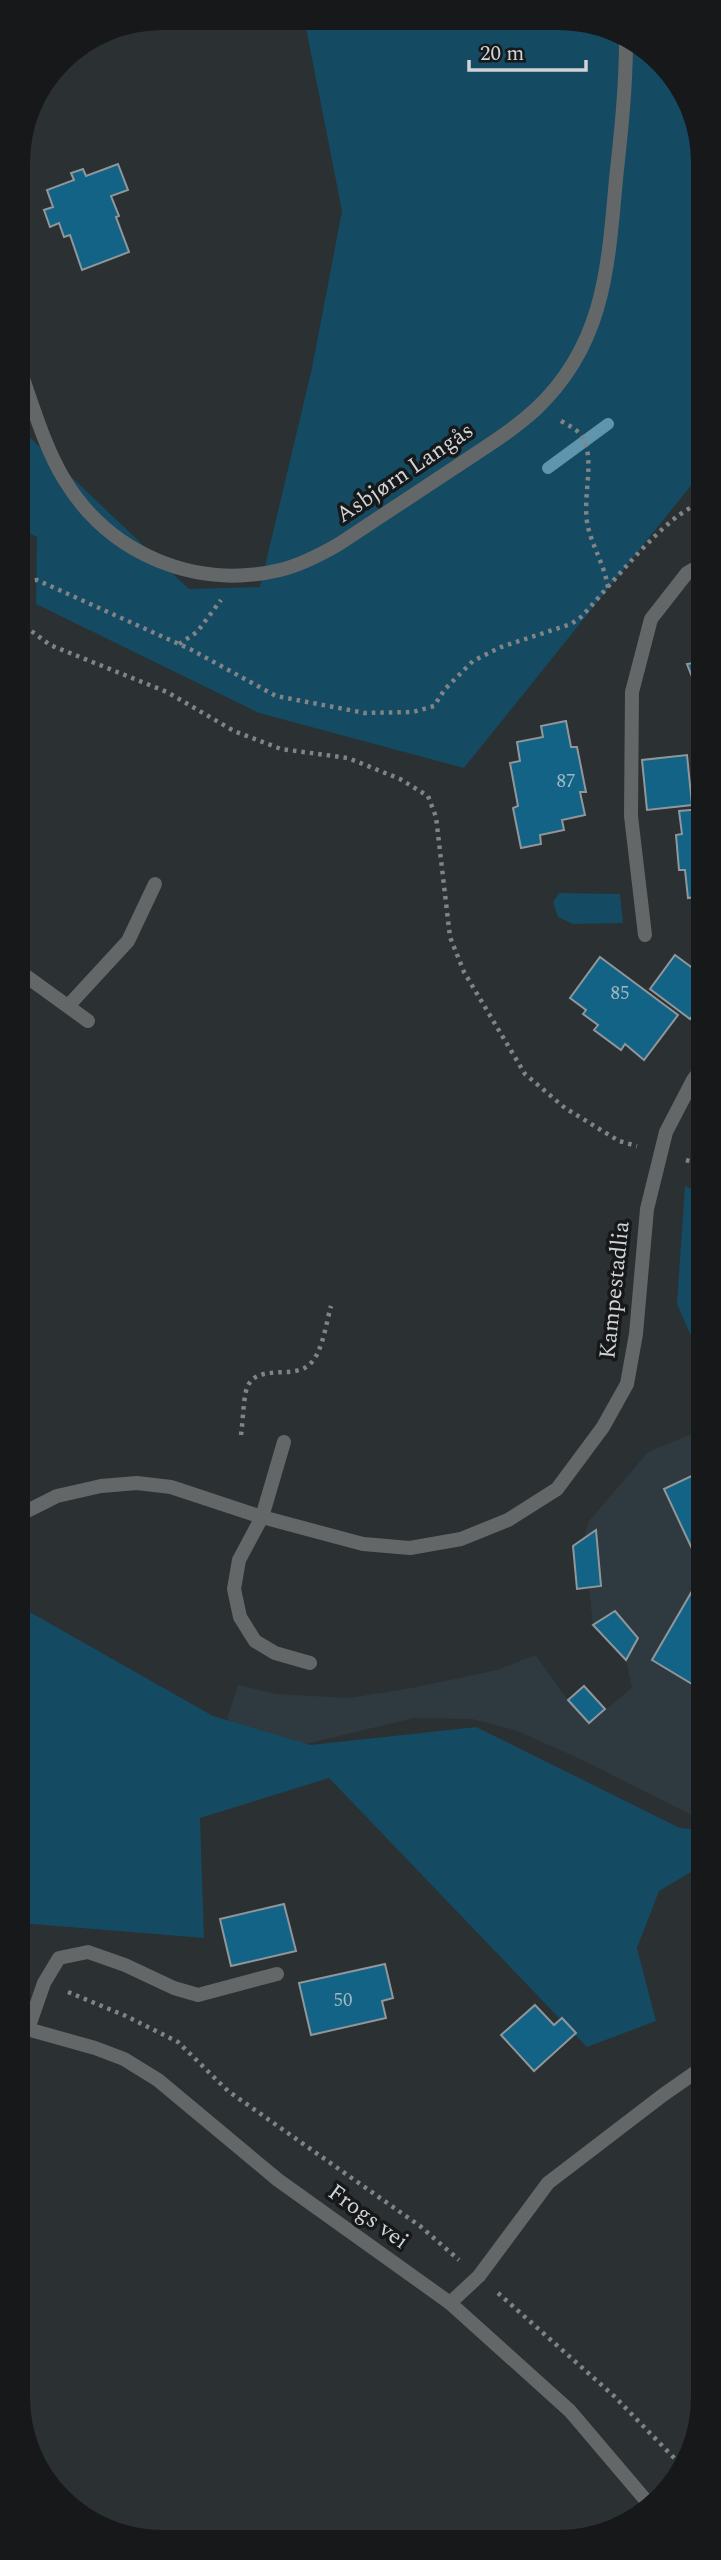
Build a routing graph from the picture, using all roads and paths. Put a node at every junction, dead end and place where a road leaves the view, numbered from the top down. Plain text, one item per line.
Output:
1 (626, 48) edge
2 (30, 395) edge
3 (537, 408) junction
4 (691, 506) edge
5 (691, 571) edge
6 (224, 576) junction
7 (30, 581) edge
8 (608, 589) junction
9 (30, 630) edge
10 (178, 644) junction
11 (155, 884) dead end
12 (645, 935) dead end
13 (30, 978) edge
14 (69, 1005) junction
15 (88, 1021) dead end
16 (691, 1082) edge
17 (662, 1152) junction
18 (331, 1306) dead end
19 (241, 1435) dead end
20 (284, 1442) dead end
21 (30, 1510) edge
22 (262, 1517) junction
23 (310, 1663) dead end
24 (277, 1974) dead end
25 (44, 1983) junction
26 (30, 2014) edge
27 (30, 2030) edge
28 (691, 2075) edge
29 (479, 2276) junction
30 (450, 2303) junction
31 (676, 2460) edge
32 (644, 2498) edge

1 - 3 street, Asbjørn Langås
2 - 6 street, Asbjørn Langås
3 - 6 street, Asbjørn Langås
3 - 8 path
4 - 8 path
5 - 12 street
6 - 10 path
7 - 10 path
8 - 10 path
9 - 17 path
11 - 14 street
13 - 14 street
14 - 15 street
16 - 17 street, Kampestadlia
17 - 22 street, Kampestadlia
18 - 19 path
20 - 22 street
21 - 22 street, Kampestadlia
22 - 23 street
24 - 25 street
25 - 26 street
25 - 29 path
27 - 30 street, Frogs vei
28 - 29 street
29 - 30 street
29 - 31 path
30 - 32 street, Frogs vei

